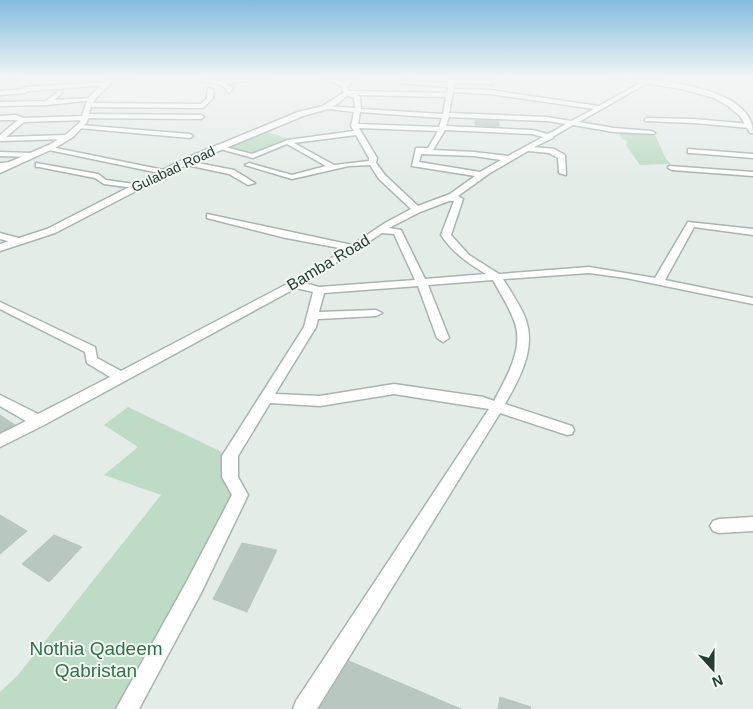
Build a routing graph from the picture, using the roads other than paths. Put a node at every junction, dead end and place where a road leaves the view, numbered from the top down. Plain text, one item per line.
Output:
1 (87, 111) edge
2 (312, 111) edge
3 (349, 111) edge
4 (447, 111) edge
5 (597, 111) edge
6 (739, 111) edge
7 (357, 112) junction
8 (446, 116) junction
9 (86, 117) junction
10 (201, 117) dead end
11 (0, 118) edge
12 (22, 120) junction
13 (647, 120) dead end
14 (574, 124) junction
15 (80, 128) junction
16 (442, 129) junction
17 (752, 129) edge
18 (356, 130) junction
19 (652, 133) dead end
20 (190, 136) dead end
21 (66, 137) junction
22 (551, 137) junction
23 (0, 138) edge
24 (288, 142) junction
25 (46, 148) junction
26 (217, 148) junction
27 (529, 149) junction
28 (691, 151) dead end
29 (418, 152) junction
30 (0, 154) edge
31 (32, 154) junction
32 (753, 156) edge
33 (511, 159) junction
34 (185, 162) junction
35 (372, 163) junction
36 (10, 164) junction
37 (0, 165) edge
38 (39, 165) dead end
39 (249, 165) dead end
40 (333, 167) junction
41 (672, 168) dead end
42 (0, 170) edge
43 (164, 172) junction
44 (563, 173) dead end
45 (753, 174) edge
46 (482, 176) junction
47 (251, 184) dead end
48 (134, 186) junction
49 (449, 198) junction
50 (417, 210) junction
51 (210, 216) dead end
52 (381, 230) junction
53 (753, 232) edge
54 (0, 236) edge
55 (20, 241) junction
56 (0, 248) edge
57 (353, 248) junction
58 (496, 276) junction
59 (421, 281) junction
60 (658, 282) junction
61 (294, 284) junction
62 (319, 290) junction
63 (753, 301) edge
64 (0, 305) edge
65 (376, 313) dead end
66 (313, 316) junction
67 (443, 338) dead end
68 (121, 376) junction
69 (267, 398) junction
70 (0, 400) edge
71 (497, 407) junction
72 (38, 421) junction
73 (567, 430) dead end
74 (0, 442) edge
75 (753, 524) edge
76 (718, 526) dead end
77 (127, 709) edge
78 (304, 709) edge

1 - 9 street
2 - 26 street, Gulabad Road
3 - 7 street
4 - 8 street
5 - 14 street, Bamba Road
6 - 17 street
7 - 8 street
7 - 18 street
8 - 14 street
8 - 16 street
9 - 10 street
9 - 12 street
9 - 15 street
11 - 12 street
12 - 23 street
13 - 17 street
14 - 19 street
14 - 22 street, Bamba Road
15 - 20 street
15 - 21 street
16 - 18 street
16 - 22 street
16 - 29 street
18 - 24 street
18 - 35 street
21 - 23 street
21 - 25 street
22 - 27 street, Bamba Road
24 - 26 street
24 - 40 street
25 - 31 street
25 - 43 street
26 - 34 street, Gulabad Road
27 - 33 street, Bamba Road
27 - 44 street
28 - 32 street
29 - 33 street
29 - 46 street
30 - 31 street
31 - 36 street
33 - 46 street, Bamba Road
34 - 43 street, Gulabad Road
34 - 47 street
35 - 40 street
35 - 50 street
36 - 37 street
36 - 42 street
38 - 48 street
39 - 40 street
41 - 45 street
43 - 48 street, Gulabad Road
46 - 49 street, Bamba Road
48 - 55 street, Gulabad Road
49 - 50 street, Bamba Road
49 - 58 street
50 - 52 street, Bamba Road
51 - 57 street
52 - 57 street, Bamba Road
52 - 59 street
53 - 60 street
54 - 55 street
55 - 56 street, Gulabad Road
57 - 61 street, Bamba Road
58 - 59 street
58 - 60 street
58 - 71 street
59 - 62 street
59 - 67 street
60 - 63 street
61 - 62 street
61 - 68 street, Bamba Road
62 - 66 street
64 - 68 street
65 - 66 street
66 - 69 street
68 - 72 street, Bamba Road
69 - 71 street
69 - 77 street
70 - 72 street
71 - 73 street
71 - 78 street
72 - 74 street, Bamba Road
75 - 76 street

